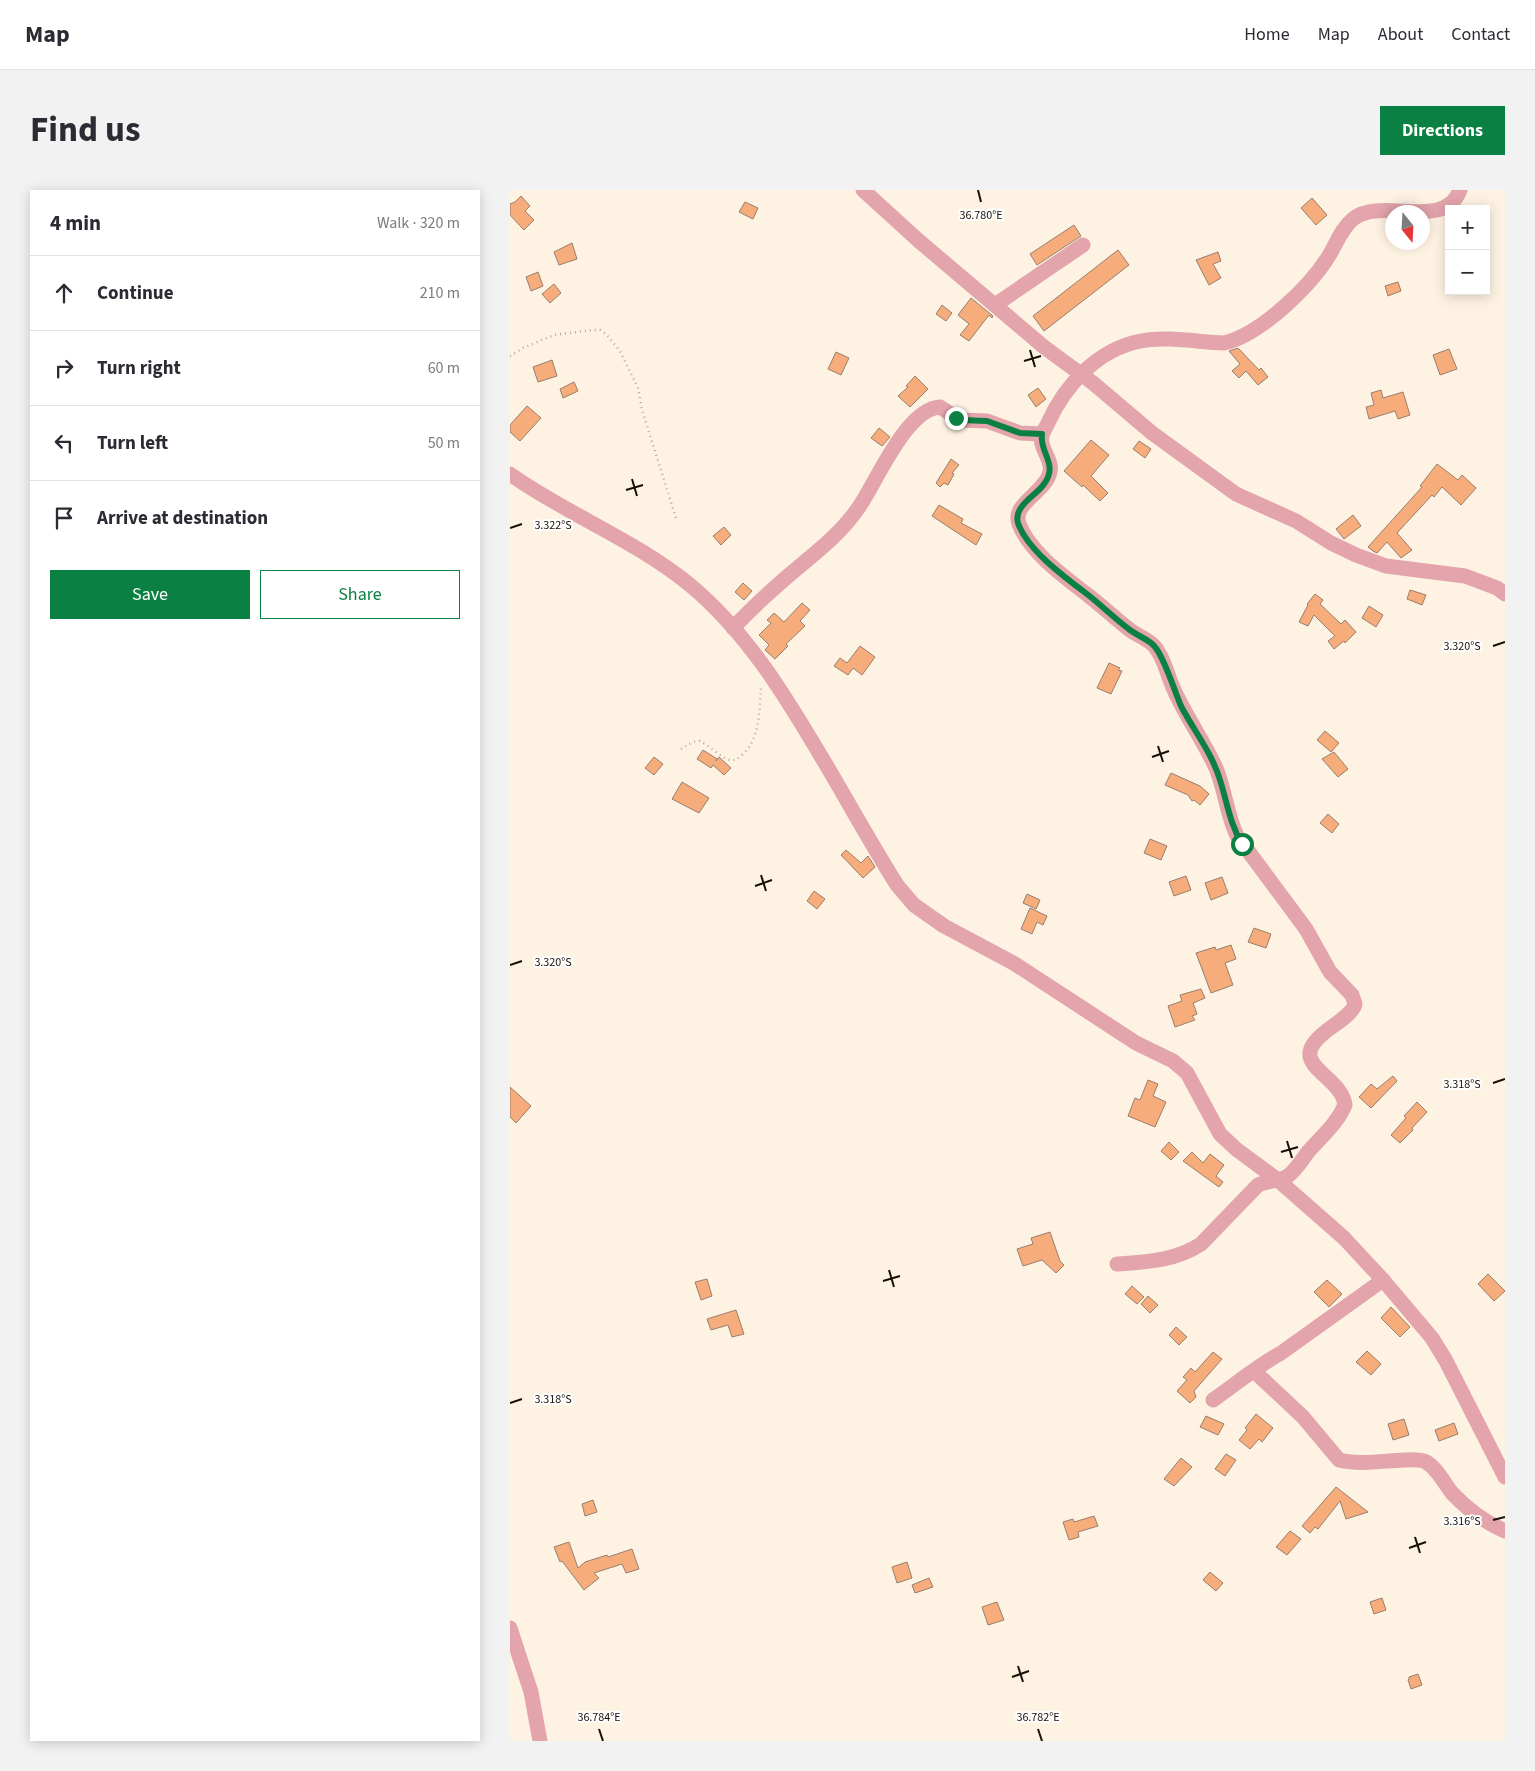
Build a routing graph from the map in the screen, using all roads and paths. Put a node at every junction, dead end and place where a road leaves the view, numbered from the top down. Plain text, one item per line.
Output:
1 (862, 190) edge
2 (1460, 190) edge
3 (1083, 245) dead end
4 (995, 305) junction
5 (510, 356) edge
6 (1081, 374) junction
7 (1042, 434) junction
8 (510, 474) edge
9 (676, 518) dead end
10 (1505, 594) edge
11 (733, 628) junction
12 (761, 685) dead end
13 (681, 749) dead end
14 (1278, 1180) junction
15 (1117, 1264) dead end
16 (1383, 1280) junction
17 (1254, 1372) junction
18 (1214, 1400) dead end
19 (1505, 1477) edge
20 (1505, 1531) edge
21 (510, 1628) edge
22 (540, 1741) edge

1 - 4 street
2 - 6 street
3 - 4 street
4 - 6 street
5 - 9 path
6 - 7 street
6 - 10 street
7 - 11 street
7 - 14 street
8 - 11 street
11 - 14 street
12 - 13 path
14 - 15 street
14 - 16 street
16 - 17 street
16 - 19 street
17 - 18 street
17 - 20 street
21 - 22 street

